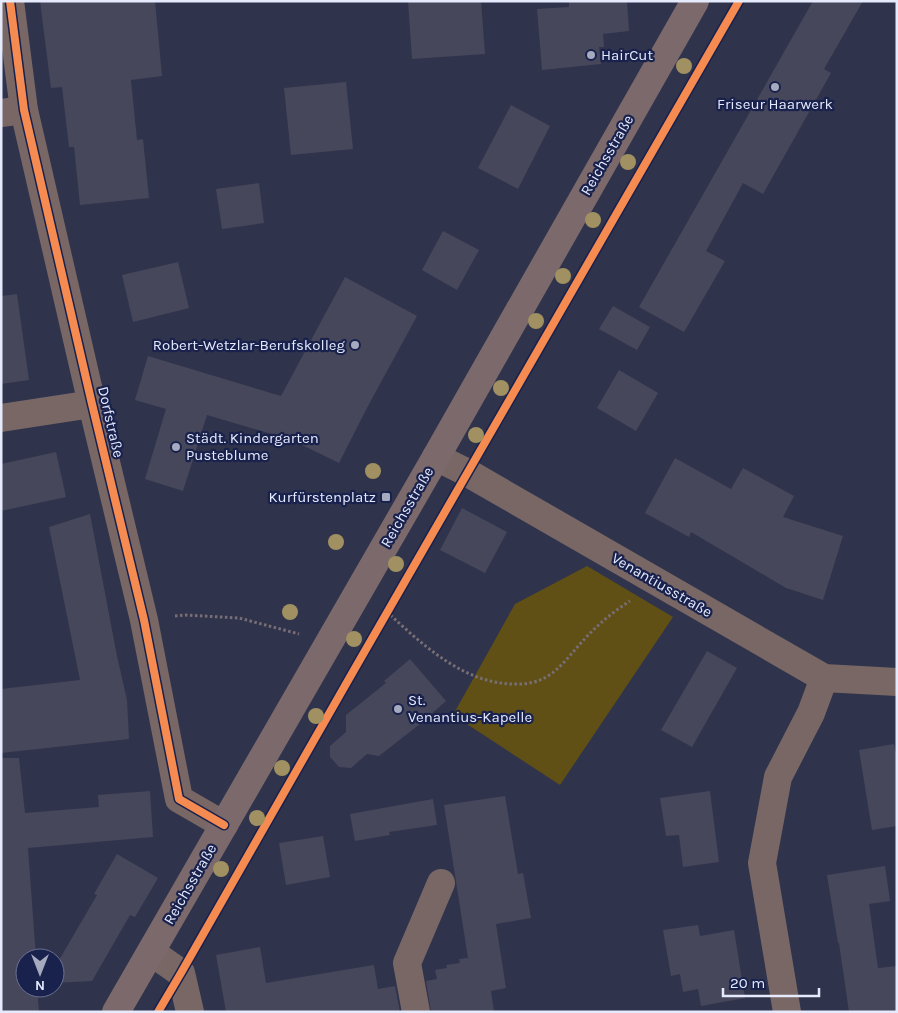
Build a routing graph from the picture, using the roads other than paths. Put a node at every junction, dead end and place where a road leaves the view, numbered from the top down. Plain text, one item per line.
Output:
1 (10, 1) edge
2 (695, 1) edge
3 (12, 111) edge
4 (92, 404) junction
5 (1, 418) edge
6 (436, 457) junction
7 (824, 678) junction
8 (897, 682) edge
9 (224, 825) junction
10 (441, 883) dead end
11 (150, 952) junction
12 (116, 1012) edge
13 (190, 1012) edge
14 (416, 1012) edge
15 (787, 1012) edge

1 - 3 street, Dorfstraße
2 - 6 main road, Reichsstraße
3 - 4 street, Dorfstraße
4 - 5 street
4 - 9 street, Dorfstraße
6 - 7 street, Venantiusstraße
6 - 9 main road, Reichsstraße
7 - 8 street, Venantiusstraße
7 - 15 street
9 - 11 main road, Reichsstraße
10 - 14 street
11 - 12 main road, Reichsstraße
11 - 13 street

